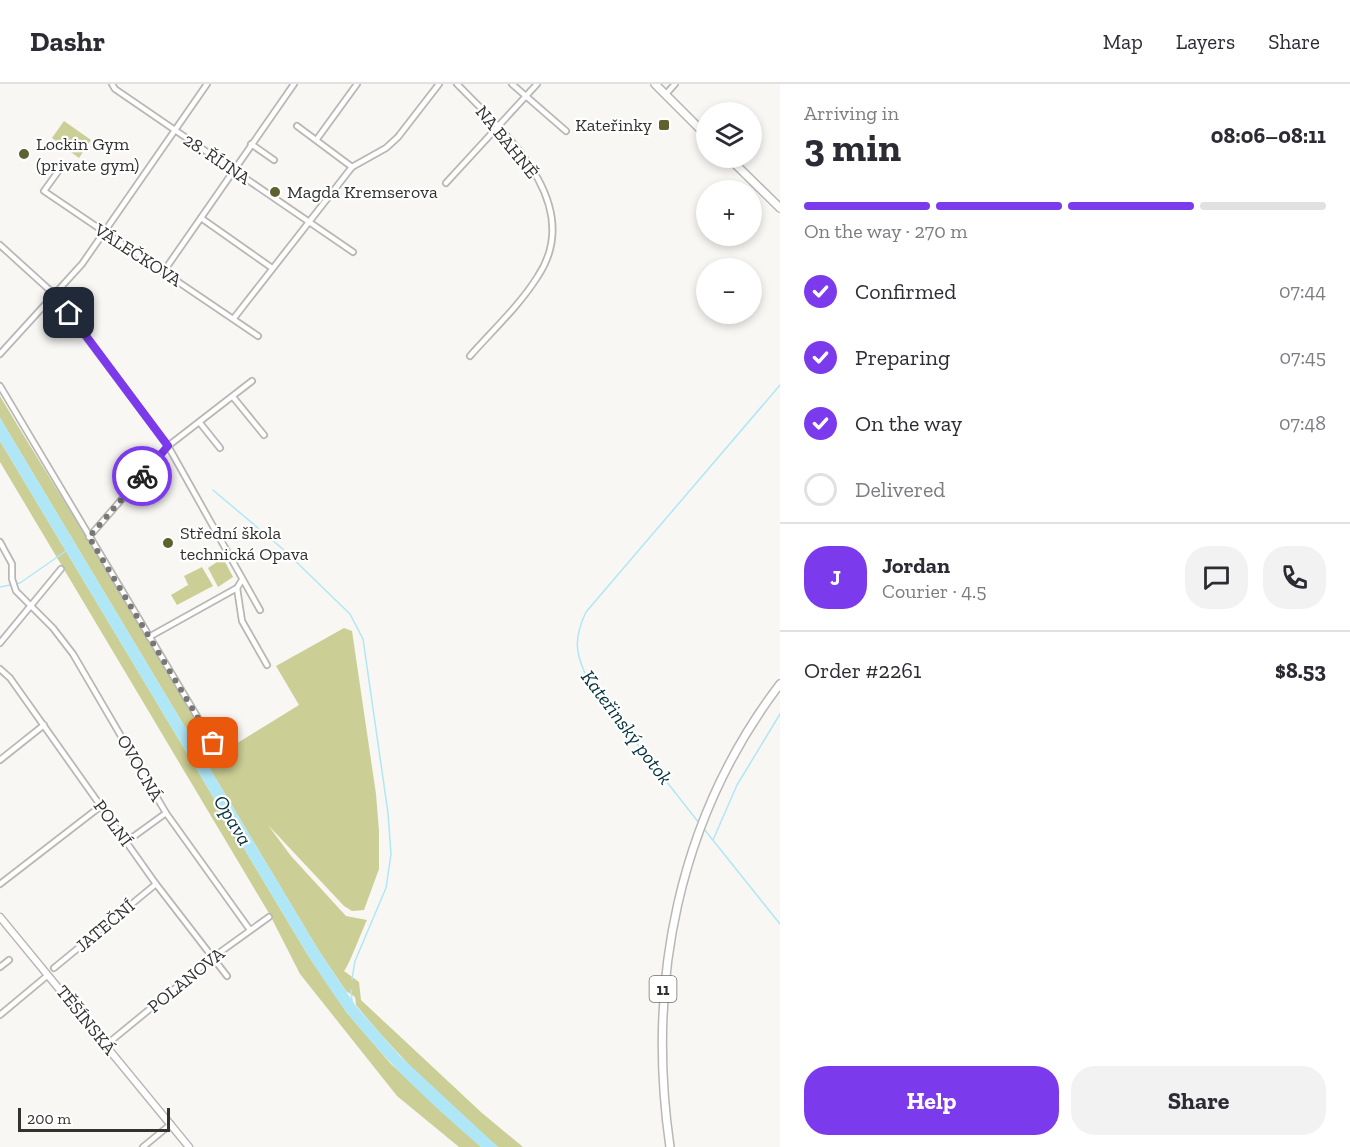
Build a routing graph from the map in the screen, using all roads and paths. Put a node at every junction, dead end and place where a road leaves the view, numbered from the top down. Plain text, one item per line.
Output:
1 (207, 84) edge
2 (294, 84) edge
3 (357, 84) edge
4 (439, 84) edge
5 (457, 84) edge
6 (512, 84) edge
7 (537, 84) edge
8 (655, 84) edge
9 (675, 84) edge
10 (115, 86) edge
11 (666, 94) junction
12 (527, 97) junction
13 (696, 125) edge
14 (297, 126) dead end
15 (499, 127) junction
16 (175, 131) junction
17 (566, 131) dead end
18 (317, 139) junction
19 (251, 144) junction
20 (274, 160) dead end
21 (62, 166) dead end
22 (352, 167) junction
23 (739, 168) edge
24 (234, 170) junction
25 (446, 183) dead end
26 (780, 208) edge
27 (201, 218) junction
28 (309, 222) junction
29 (104, 233) junction
30 (0, 245) edge
31 (353, 252) dead end
32 (272, 268) junction
33 (164, 271) junction
34 (54, 294) junction
35 (234, 318) junction
36 (258, 336) dead end
37 (0, 354) edge
38 (470, 356) dead end
39 (252, 381) dead end
40 (0, 386) edge
41 (233, 397) junction
42 (200, 423) junction
43 (264, 435) dead end
44 (168, 446) junction
45 (220, 448) dead end
46 (89, 537) junction
47 (0, 543) edge
48 (61, 569) dead end
49 (242, 580) junction
50 (237, 588) junction
51 (30, 608) junction
52 (260, 610) dead end
53 (149, 637) junction
54 (0, 643) edge
55 (267, 666) dead end
56 (0, 669) edge
57 (780, 684) edge
58 (44, 725) junction
59 (213, 743) dead end
60 (0, 759) edge
61 (101, 806) junction
62 (166, 813) junction
63 (126, 842) junction
64 (0, 884) edge
65 (156, 884) junction
66 (0, 917) edge
67 (269, 917) dead end
68 (250, 930) junction
69 (212, 958) junction
70 (9, 960) dead end
71 (0, 967) edge
72 (54, 968) dead end
73 (48, 975) junction
74 (227, 976) dead end
75 (0, 1015) edge
76 (106, 1045) junction
77 (171, 1124) junction
78 (143, 1147) edge
79 (189, 1147) edge
80 (670, 1147) edge

1 - 16 street
2 - 19 street
3 - 18 street
4 - 22 street
5 - 15 street, NA BAHNĚ
6 - 12 street
7 - 12 street
8 - 11 main road
9 - 11 street
10 - 16 street, 28. ŘÍJNA
11 - 13 main road
12 - 15 street
12 - 17 street
14 - 18 street
15 - 25 street
15 - 38 street, NA BAHNĚ
16 - 24 street, 28. ŘÍJNA
16 - 29 street
18 - 22 street
19 - 20 street
19 - 24 street
21 - 29 street, VÁLEČKOVA
22 - 28 street
23 - 26 main road
24 - 27 street
24 - 28 street, 28. ŘÍJNA
27 - 32 street
27 - 33 street
28 - 31 street, 28. ŘÍJNA
28 - 32 street
29 - 33 street, VÁLEČKOVA
29 - 34 street
30 - 34 street
32 - 35 street
33 - 35 street, VÁLEČKOVA
34 - 37 street
34 - 44 street
35 - 36 street, VÁLEČKOVA
39 - 41 street
40 - 46 street
41 - 42 street
41 - 43 street
42 - 44 street
42 - 45 street
44 - 46 street
44 - 49 street
46 - 53 street
47 - 51 street, OVOCNÁ
48 - 51 street
49 - 50 street
49 - 52 street
50 - 53 street
50 - 55 street
51 - 54 street
51 - 62 street, OVOCNÁ
53 - 59 street
56 - 58 street, POLNÍ
57 - 80 main road, 11
58 - 60 street
58 - 61 street, POLNÍ
61 - 63 street, POLNÍ
61 - 64 street
62 - 63 street
62 - 68 street, OVOCNÁ
63 - 65 street, POLNÍ
65 - 69 street, POLNÍ
65 - 72 street, JATEČNÍ
66 - 73 street, TĚŠÍNSKÁ
67 - 68 street, POLANOVA
68 - 69 street, POLANOVA
69 - 74 street, POLNÍ
69 - 76 street, POLANOVA
70 - 71 street
73 - 75 street
73 - 76 street, TĚŠÍNSKÁ
76 - 77 street, TĚŠÍNSKÁ
77 - 78 street
77 - 79 street, TĚŠÍNSKÁ

